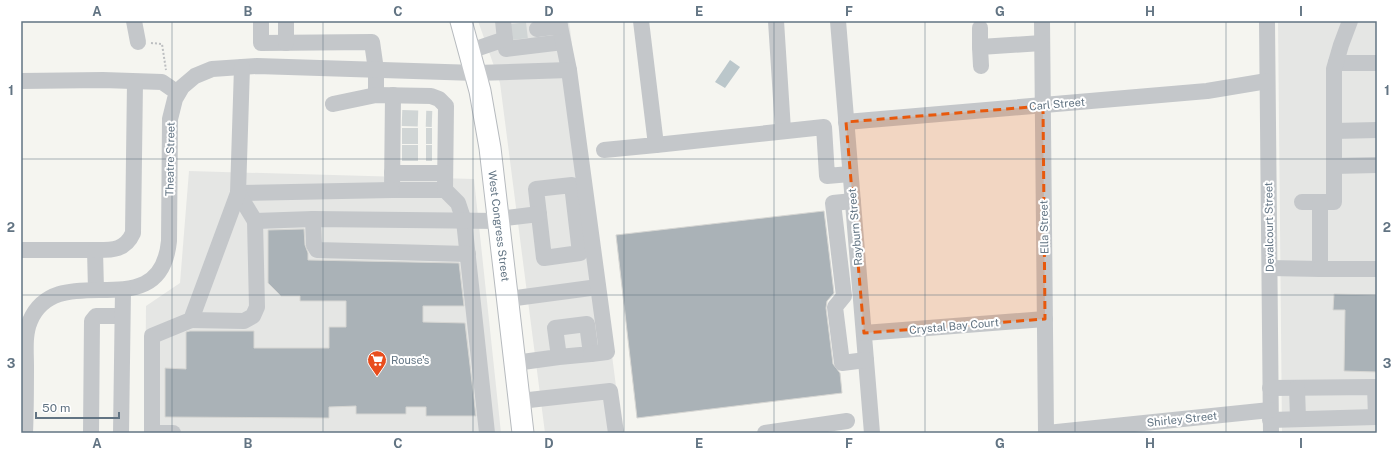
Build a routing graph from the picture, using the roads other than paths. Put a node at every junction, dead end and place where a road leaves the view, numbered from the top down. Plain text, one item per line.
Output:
1 (134, 21) edge
2 (261, 21) edge
3 (286, 21) edge
4 (461, 21) edge
5 (641, 21) edge
6 (776, 21) edge
7 (838, 21) edge
8 (1042, 21) edge
9 (1267, 21) edge
10 (1350, 21) edge
11 (560, 24) edge
12 (980, 28) dead end
13 (537, 29) tunnel mouth
14 (506, 31) edge
15 (138, 42) road end
16 (563, 42) junction
17 (261, 43) junction
18 (286, 43) junction
19 (1042, 43) junction
20 (980, 47) junction
21 (470, 51) junction
22 (1336, 62) junction
23 (1377, 63) edge
24 (261, 66) junction
25 (981, 66) dead end
26 (242, 67) junction
27 (376, 70) junction
28 (569, 70) junction
29 (476, 73) junction
30 (21, 80) edge
31 (1267, 81) junction
32 (135, 82) junction
33 (180, 89) junction
34 (376, 95) junction
35 (393, 95) junction
36 (333, 104) dead end
37 (1043, 106) junction
38 (846, 122) junction
39 (783, 130) junction
40 (1377, 130) edge
41 (1334, 131) junction
42 (656, 145) junction
43 (604, 150) dead end
44 (1377, 165) edge
45 (1334, 166) junction
46 (392, 173) junction
47 (445, 173) junction
48 (850, 174) junction
49 (392, 190) junction
50 (445, 190) junction
51 (238, 193) junction
52 (853, 201) junction
53 (1302, 202) dead end
54 (1320, 202) junction
55 (539, 214) junction
56 (313, 219) junction
57 (498, 220) junction
58 (254, 221) junction
59 (464, 221) junction
60 (21, 250) edge
61 (94, 250) junction
62 (468, 254) junction
63 (1270, 268) junction
64 (1320, 269) junction
65 (1377, 269) edge
66 (598, 287) junction
67 (96, 290) junction
68 (123, 290) junction
69 (860, 294) junction
70 (844, 296) junction
71 (508, 299) junction
72 (122, 316) junction
73 (1045, 319) junction
74 (191, 320) junction
75 (25, 323) edge
76 (864, 333) junction
77 (591, 354) junction
78 (559, 358) junction
79 (866, 360) junction
80 (515, 363) junction
81 (1270, 388) junction
82 (1297, 388) junction
83 (520, 401) junction
84 (1298, 419) junction
85 (1270, 421) edge
86 (848, 427) edge
87 (872, 427) edge
88 (1169, 427) edge
89 (25, 433) edge
90 (91, 433) edge
91 (121, 433) edge
92 (152, 433) edge
93 (173, 433) edge
94 (487, 433) edge
95 (523, 433) edge
96 (616, 433) edge
97 (765, 433) edge
98 (1047, 433) edge

1 - 15 street
2 - 17 street
3 - 18 street
4 - 21 main road, West Congress Street
5 - 42 street
6 - 39 street
7 - 38 street, Rayburn Street
8 - 19 street, Ella Street
9 - 31 street, Devalcourt Street
10 - 22 street
11 - 13 street
11 - 16 street
12 - 20 street
14 - 16 street
14 - 21 street
16 - 28 street
17 - 18 street
17 - 24 street
18 - 27 street
19 - 20 street
19 - 37 street, Ella Street
20 - 25 street
21 - 29 main road, West Congress Street
22 - 23 street
22 - 41 street
24 - 26 street
24 - 27 street
26 - 33 street
26 - 51 street
27 - 29 street
27 - 34 street
28 - 29 street
28 - 66 street
29 - 57 main road, West Congress Street
30 - 32 street
31 - 37 street, Carl Street
31 - 63 street, Devalcourt Street
32 - 33 street
32 - 61 street
33 - 68 street, Theatre Street
34 - 35 street
34 - 36 street
35 - 46 street
35 - 47 street
37 - 38 street, Carl Street
37 - 73 street, Ella Street
38 - 48 street, Rayburn Street
39 - 42 street
39 - 48 street
40 - 41 street
41 - 45 street
42 - 43 street
44 - 45 street
45 - 54 street
46 - 47 street
46 - 49 street
47 - 50 street
48 - 52 street, Rayburn Street
49 - 50 street
49 - 51 street
50 - 59 street
51 - 58 street
51 - 74 street
52 - 69 street, Rayburn Street
52 - 70 street
53 - 54 street
54 - 64 street
55 - 55 street
55 - 57 street
56 - 58 street
56 - 59 street
56 - 62 street
57 - 59 street
57 - 71 main road, West Congress Street
58 - 74 street
59 - 62 street
60 - 61 street
61 - 67 street
62 - 94 street
63 - 64 street
63 - 81 street, Devalcourt Street
64 - 65 street
66 - 71 street
66 - 77 street
67 - 68 street, Theatre Street
67 - 75 street, Theatre Street
68 - 72 street
69 - 70 street
69 - 76 street, Rayburn Street
70 - 79 street
71 - 80 main road, West Congress Street
72 - 90 street
72 - 91 street
73 - 76 street, Crystal Bay Court
73 - 98 street, Ella Street
74 - 92 street
75 - 89 street, Theatre Street
76 - 79 street, Rayburn Street
77 - 78 street
77 - 78 street
78 - 80 street
79 - 87 street, Rayburn Street
80 - 83 main road, West Congress Street
81 - 82 street
81 - 85 street, Devalcourt Street
82 - 84 street
82 - 84 street, Shirley Street
83 - 95 main road, West Congress Street
83 - 96 street
84 - 85 street, Shirley Street
85 - 88 street, Shirley Street
86 - 87 street
86 - 97 street
88 - 98 street, Shirley Street
92 - 93 street

